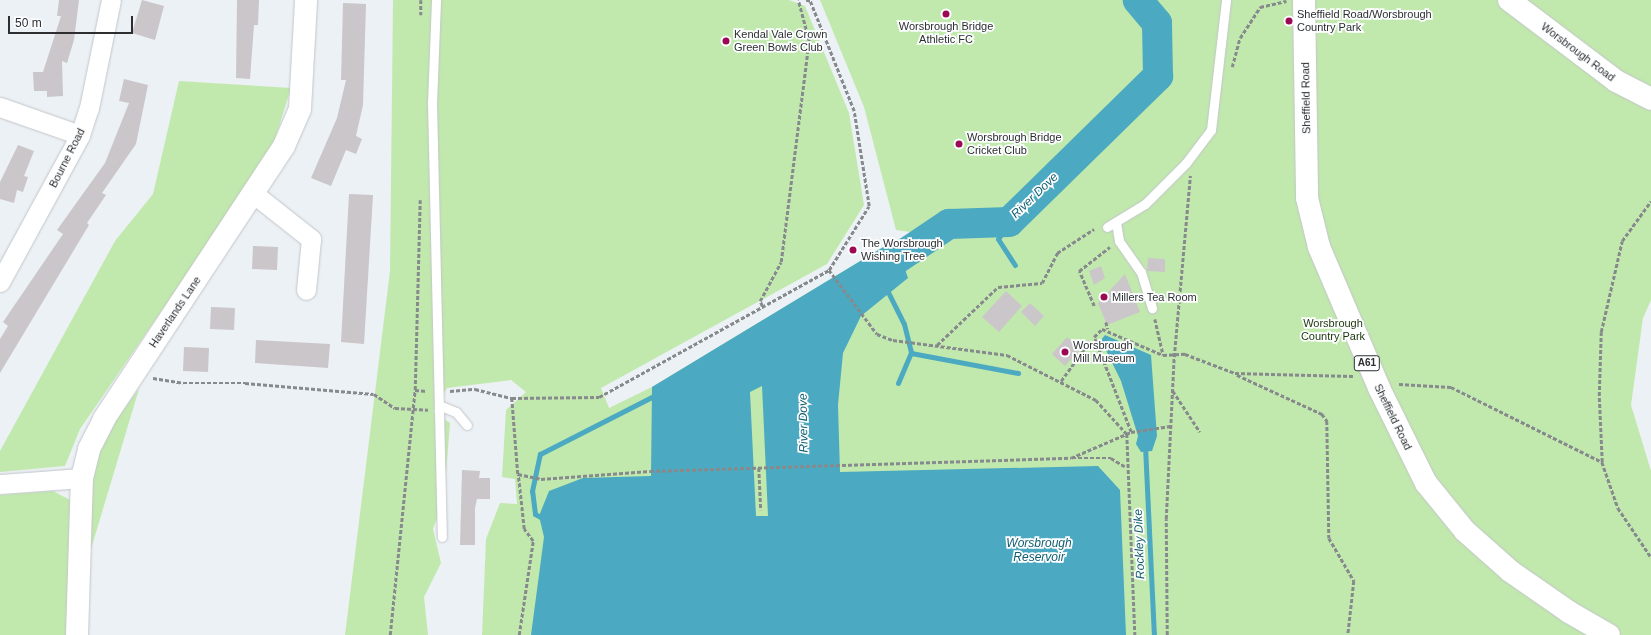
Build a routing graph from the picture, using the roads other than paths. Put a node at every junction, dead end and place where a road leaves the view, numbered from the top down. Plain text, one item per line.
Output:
1 (111, 0) edge
2 (306, 0) edge
3 (436, 0) edge
4 (1226, 0) edge
5 (1304, 0) edge
6 (1509, 0) edge
7 (1651, 99) edge
8 (0, 107) edge
9 (80, 135) junction
10 (254, 194) junction
11 (1116, 222) junction
12 (1107, 227) road end
13 (0, 282) edge
14 (306, 290) dead end
15 (1152, 308) road end
16 (441, 406) junction
17 (467, 425) dead end
18 (82, 478) junction
19 (0, 484) edge
20 (442, 537) dead end
21 (77, 635) edge
22 (1609, 635) edge

1 - 9 street, Bourne Road
2 - 10 main road, Haverlands Lane
3 - 16 lane
4 - 11 lane
5 - 22 main road, Sheffield Road / A61
6 - 7 main road, Worsbrough Road
8 - 9 street
9 - 13 street, Bourne Road
10 - 14 street
10 - 18 main road, Haverlands Lane
11 - 12 lane
11 - 15 lane
16 - 17 lane
16 - 20 lane
18 - 19 street
18 - 21 main road, Haverlands Lane

